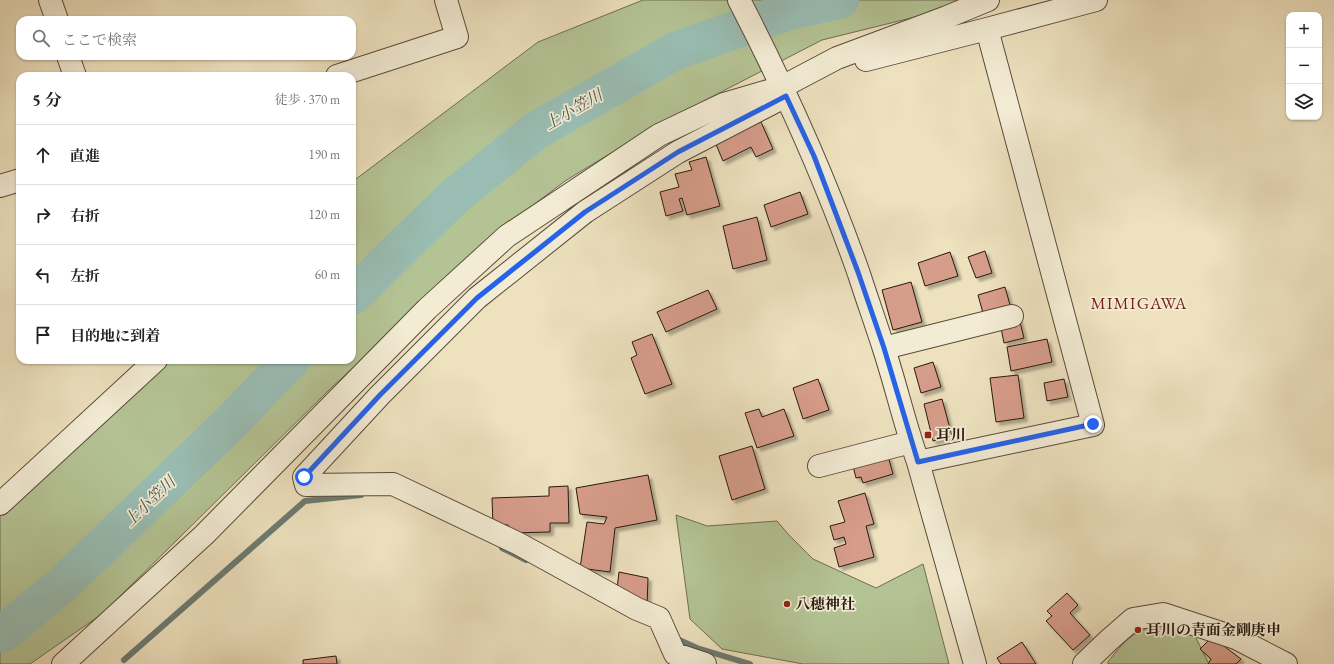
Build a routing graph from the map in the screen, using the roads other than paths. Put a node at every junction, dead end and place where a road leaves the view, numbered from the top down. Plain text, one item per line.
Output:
1 (50, 0) edge
2 (446, 0) edge
3 (739, 0) edge
4 (988, 0) edge
5 (1096, 0) edge
6 (56, 16) edge
7 (987, 29) junction
8 (69, 60) edge
9 (814, 71) junction
10 (74, 72) edge
11 (349, 72) edge
12 (784, 92) junction
13 (16, 181) edge
14 (0, 186) edge
15 (1012, 316) dead end
16 (884, 348) junction
17 (152, 364) edge
18 (915, 452) junction
19 (819, 466) dead end
20 (0, 504) edge
21 (66, 662) edge
22 (705, 664) edge
23 (975, 664) edge
24 (1084, 664) edge
25 (1286, 664) edge

1 - 6 street
2 - 11 street
3 - 12 street
4 - 9 street
5 - 7 street
7 - 9 street
7 - 18 street
8 - 10 street
9 - 12 street
12 - 16 street
12 - 21 street
12 - 22 street
13 - 14 street
15 - 16 street
16 - 18 street
17 - 20 street
18 - 19 street
18 - 23 street
24 - 25 street

